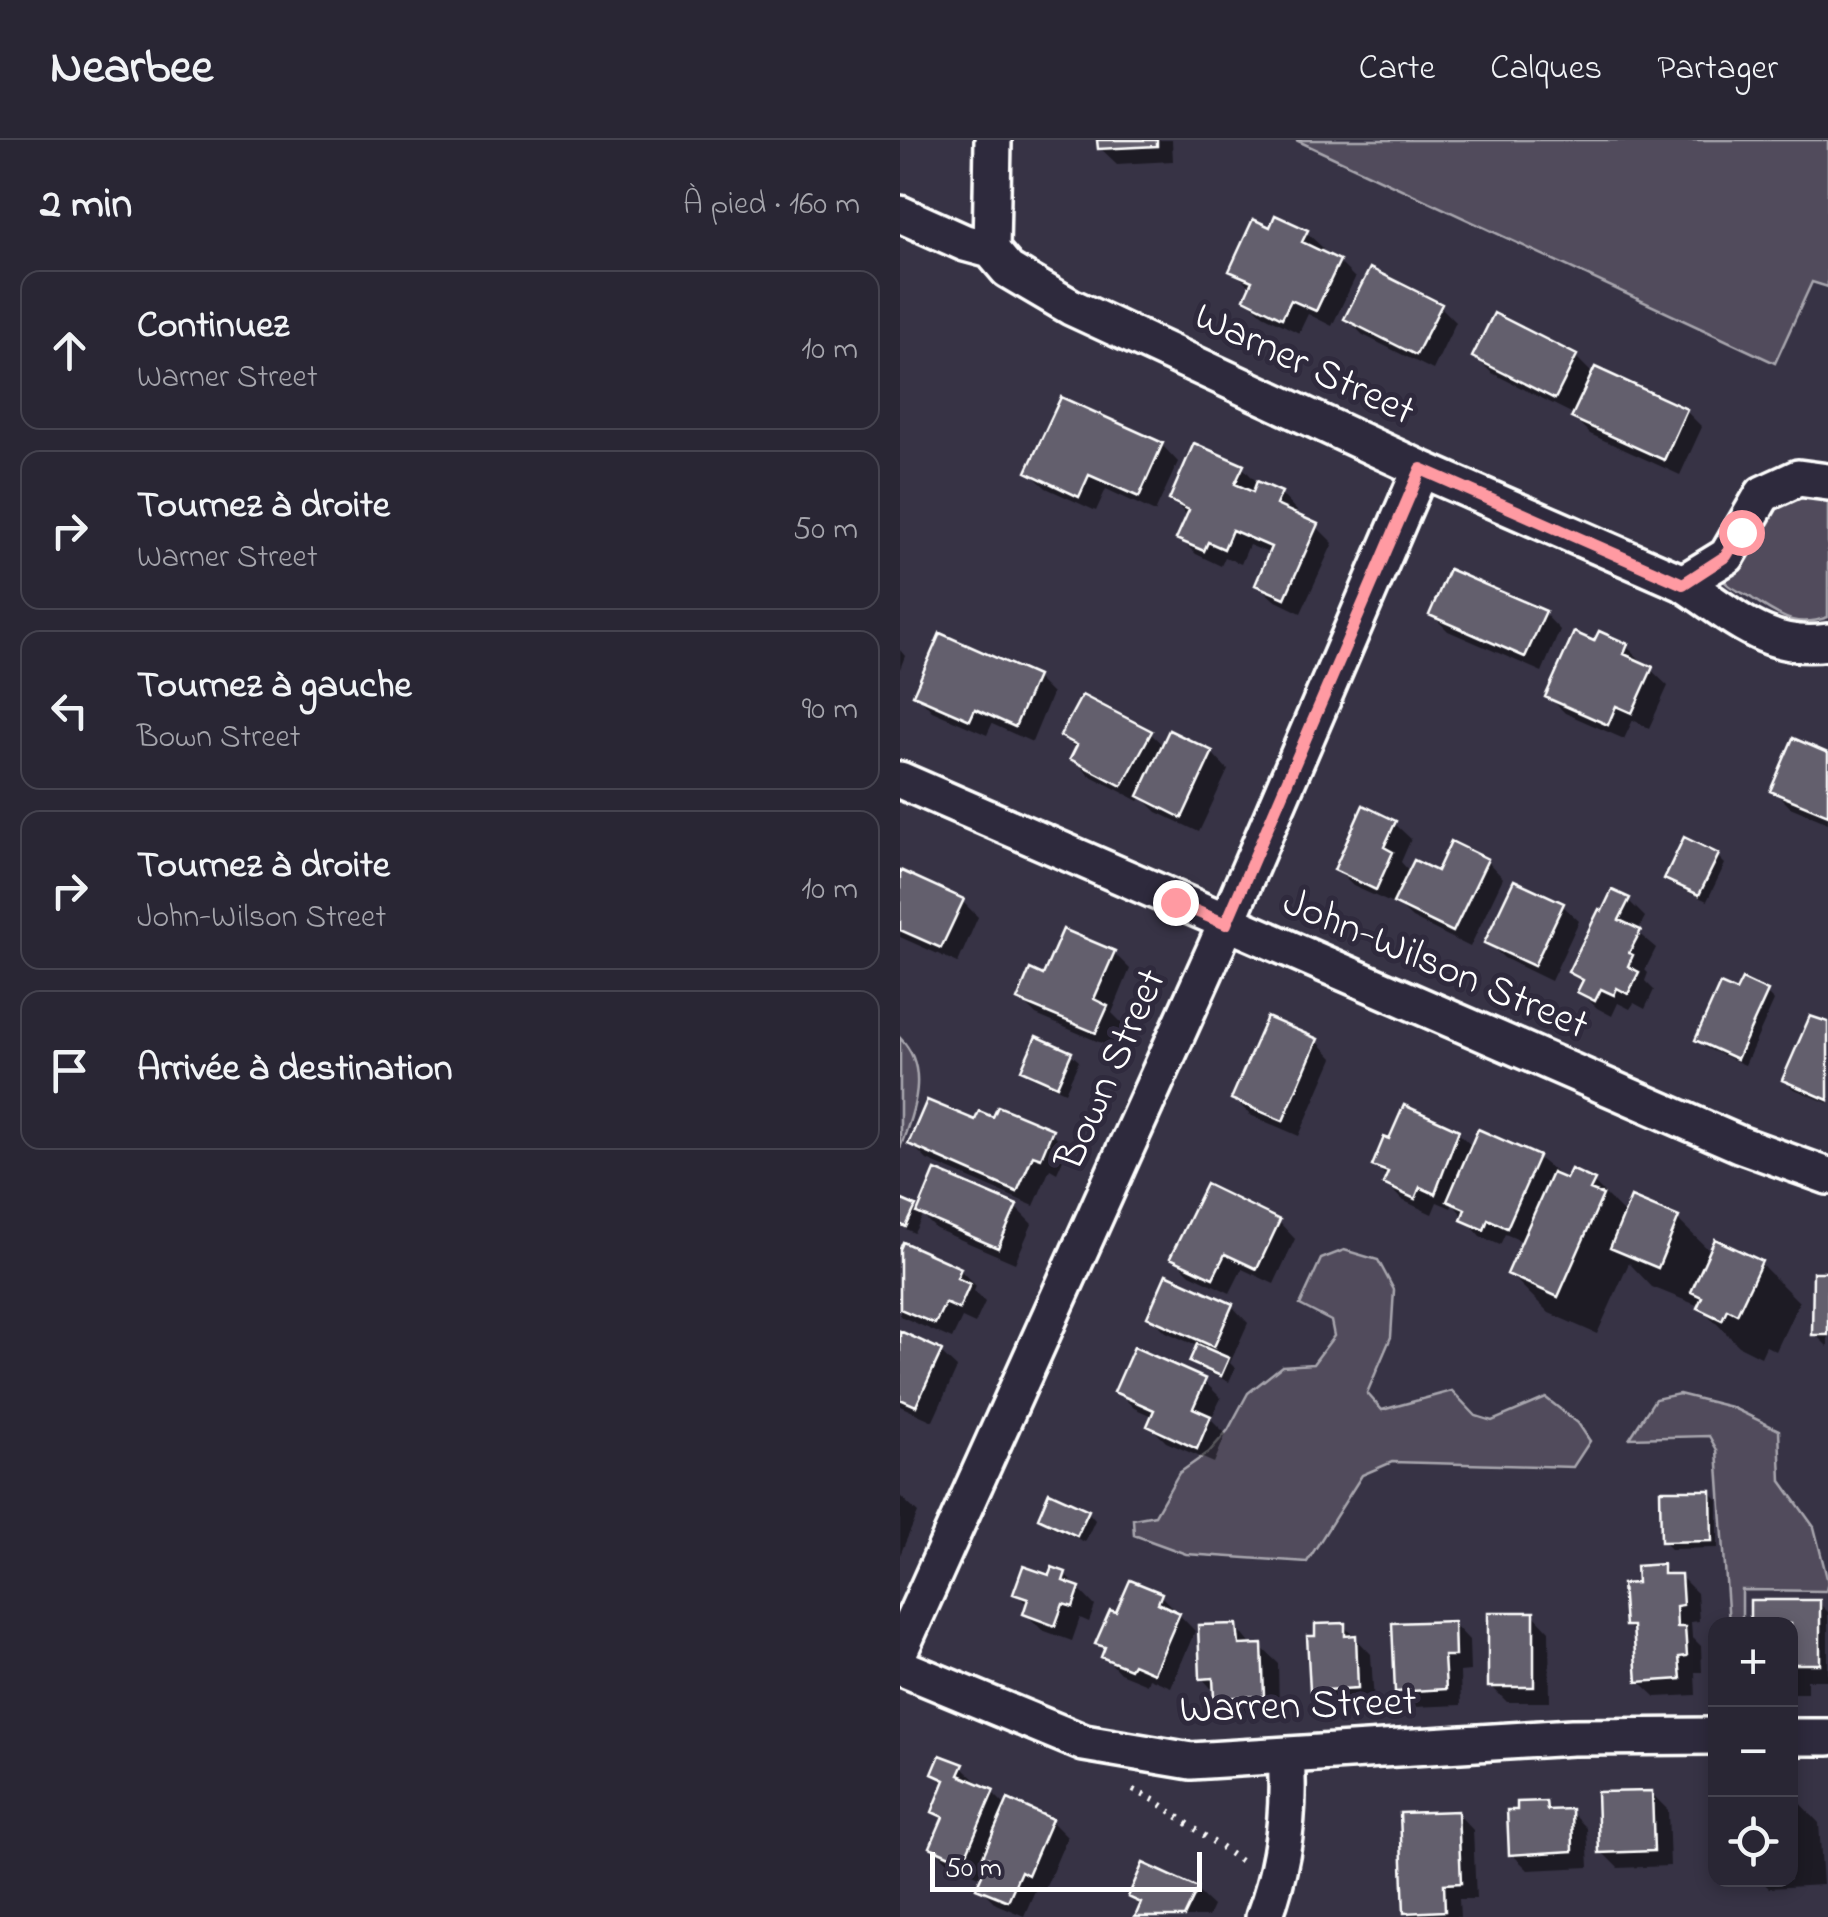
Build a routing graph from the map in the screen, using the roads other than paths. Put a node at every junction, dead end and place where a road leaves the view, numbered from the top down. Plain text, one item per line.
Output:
1 (993, 140) edge
2 (900, 214) edge
3 (992, 250) junction
4 (1421, 469) junction
5 (1828, 482) edge
6 (1683, 584) junction
7 (1828, 642) edge
8 (900, 780) edge
9 (1226, 924) junction
10 (1828, 1176) edge
11 (900, 1650) edge
12 (900, 1667) edge
13 (1708, 1736) edge
14 (1798, 1737) edge
15 (1828, 1737) edge
16 (1286, 1756) junction
17 (1268, 1904) edge

1 - 3 street
2 - 3 street, Warner Street
3 - 4 street, Warner Street
4 - 6 street, Warner Street
4 - 9 street, Bown Street
5 - 6 street
6 - 7 street, Warner Street
8 - 9 street, John-Wilson Street
9 - 10 street, John-Wilson Street
9 - 11 street, Bown Street
12 - 16 street, Warren Street
13 - 16 street, Warren Street
14 - 15 street
16 - 17 street

